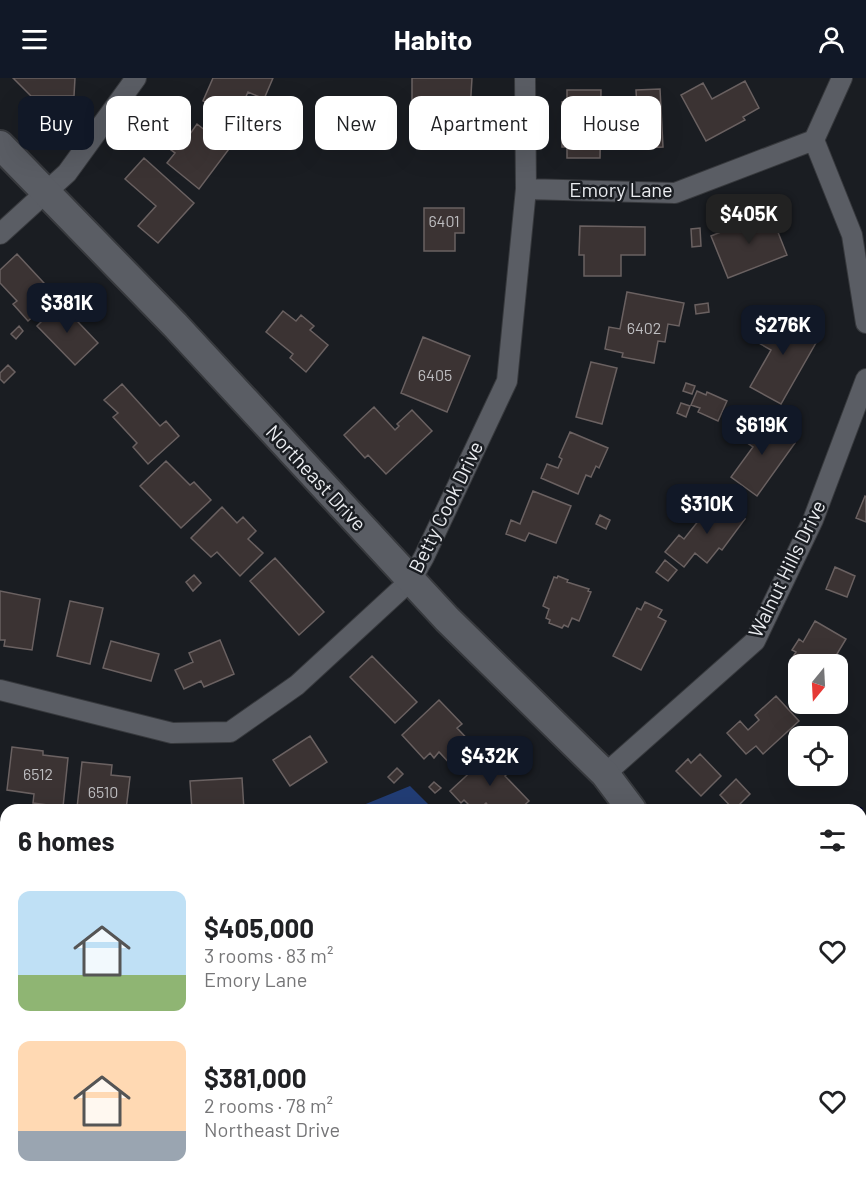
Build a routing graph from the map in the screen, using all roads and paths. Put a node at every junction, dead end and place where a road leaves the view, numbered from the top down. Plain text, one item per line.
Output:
1 (136, 78) edge
2 (525, 78) edge
3 (842, 78) edge
4 (814, 140) junction
5 (0, 145) edge
6 (526, 189) junction
7 (45, 193) junction
8 (0, 234) edge
9 (866, 323) edge
10 (866, 379) edge
11 (411, 580) junction
12 (0, 690) edge
13 (605, 774) junction
14 (628, 804) edge

1 - 7 street
2 - 6 street, Betty Cook Drive
3 - 4 street
4 - 6 street, Emory Lane
4 - 9 street
5 - 7 street, Northeast Drive
6 - 11 street, Betty Cook Drive
7 - 8 street
7 - 11 street, Northeast Drive
10 - 13 street, Walnut Hills Drive
11 - 12 street, Betty Cook Drive
11 - 13 street, Northeast Drive
13 - 14 street, Northeast Drive

